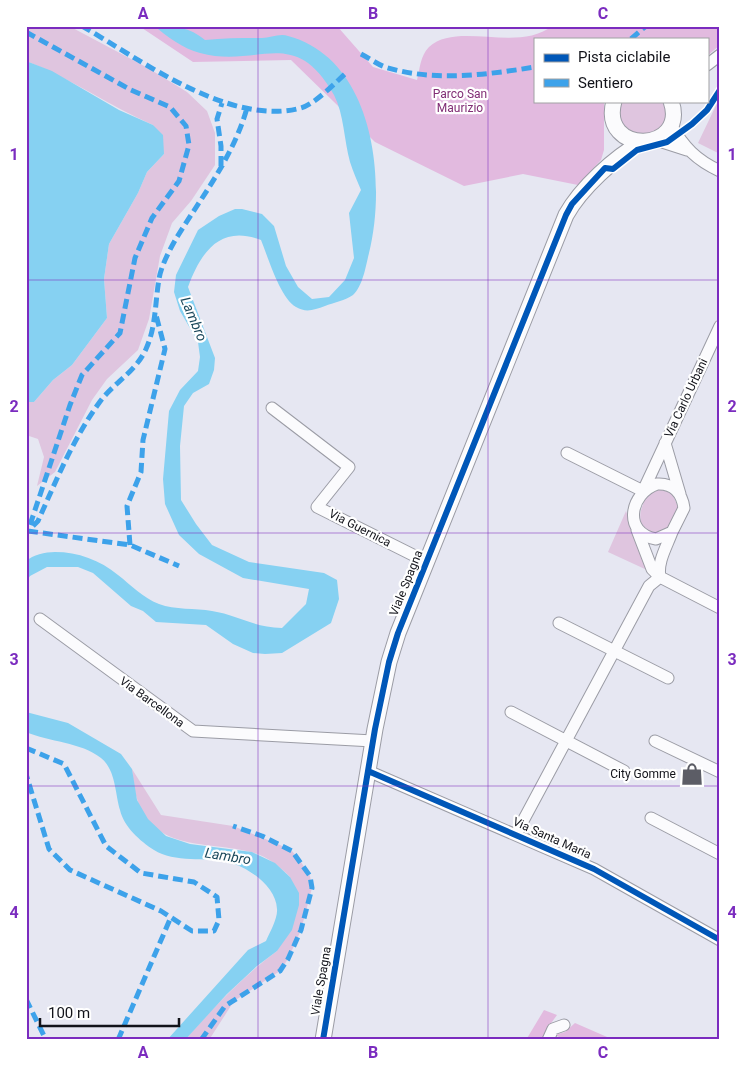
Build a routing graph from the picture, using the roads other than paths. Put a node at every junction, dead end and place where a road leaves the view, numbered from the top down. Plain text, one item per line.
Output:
1 (720, 55) edge
2 (708, 65) edge
3 (614, 102) edge
4 (673, 109) edge
5 (615, 125) junction
6 (649, 141) junction
7 (687, 150) junction
8 (605, 168) junction
9 (720, 171) edge
10 (720, 326) edge
11 (272, 408) dead end
12 (665, 443) junction
13 (567, 453) dead end
14 (643, 490) junction
15 (680, 494) junction
16 (635, 525) junction
17 (672, 532) junction
18 (426, 562) junction
19 (660, 577) junction
20 (720, 608) edge
21 (40, 619) dead end
22 (559, 623) dead end
23 (614, 650) junction
24 (668, 678) dead end
25 (511, 712) dead end
26 (373, 741) junction
27 (566, 741) junction
28 (655, 741) dead end
29 (368, 771) junction
30 (624, 771) dead end
31 (720, 772) edge
32 (651, 818) dead end
33 (516, 834) junction
34 (720, 854) edge
35 (720, 940) edge
36 (564, 1025) dead end
37 (323, 1040) edge
38 (548, 1040) edge

1 - 2 street
3 - 5 street, Viale Spagna
4 - 6 street, Viale Spagna
4 - 7 street
5 - 6 street
5 - 8 street, Viale Spagna
6 - 7 street
6 - 8 street, Viale Spagna
7 - 9 street
8 - 18 street, Viale Spagna
10 - 12 street, Via Carlo Urbani
11 - 18 street, Via Guernica
12 - 14 street, Via Carlo Urbani
12 - 15 street, Via Carlo Urbani
13 - 14 street
14 - 15 street
14 - 16 street
15 - 17 street
16 - 17 street
16 - 19 street
17 - 19 street
18 - 26 street, Viale Spagna
19 - 20 street
19 - 23 street, Via Santa Maria
21 - 26 street, Via Barcellona
22 - 23 street
23 - 24 street
23 - 27 street, Via Santa Maria
25 - 27 street
26 - 29 street, Viale Spagna
27 - 30 street
27 - 33 street, Via Santa Maria
28 - 31 street
29 - 33 street, Via Santa Maria
29 - 37 street, Viale Spagna
32 - 34 street
33 - 35 street, Via Santa Maria
36 - 38 street

